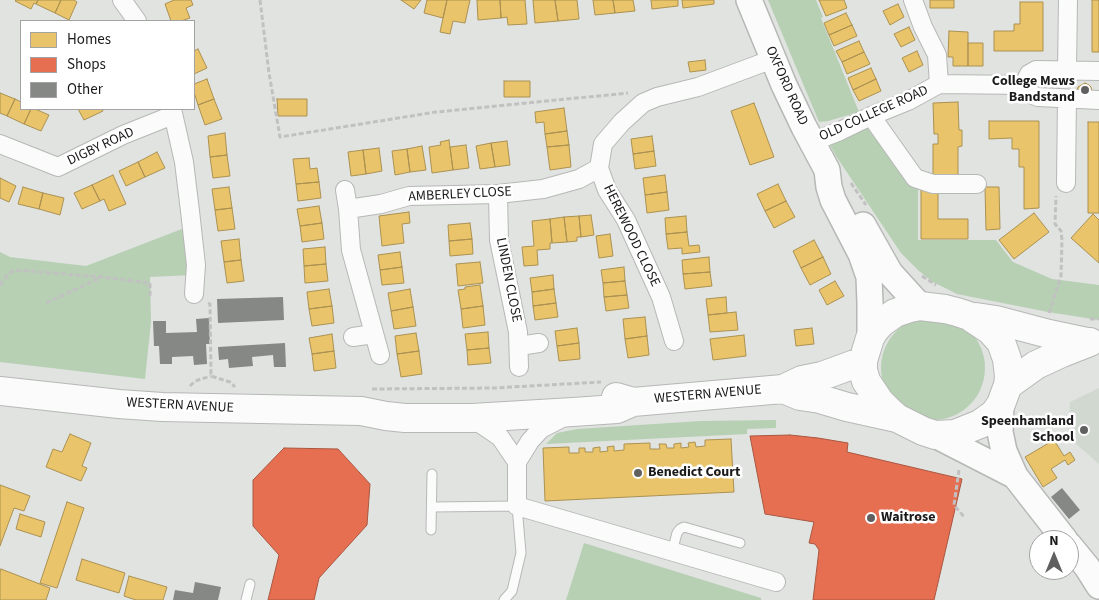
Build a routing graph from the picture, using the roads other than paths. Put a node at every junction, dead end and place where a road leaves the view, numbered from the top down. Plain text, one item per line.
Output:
1 (122, 0) edge
2 (749, 0) edge
3 (913, 0) edge
4 (1068, 0) edge
5 (136, 20) edge
6 (773, 59) junction
7 (1067, 70) junction
8 (1099, 71) edge
9 (939, 84) junction
10 (1026, 85) junction
11 (1067, 99) junction
12 (1099, 100) edge
13 (172, 112) edge
14 (871, 116) junction
15 (812, 142) junction
16 (0, 144) edge
17 (599, 168) junction
18 (826, 170) junction
19 (1066, 183) road end
20 (977, 184) dead end
21 (345, 190) dead end
22 (498, 194) junction
23 (348, 209) junction
24 (194, 294) road end
25 (920, 306) junction
26 (969, 316) junction
27 (374, 334) junction
28 (353, 337) dead end
29 (674, 341) dead end
30 (1093, 341) edge
31 (539, 343) dead end
32 (518, 346) junction
33 (866, 350) junction
34 (380, 355) dead end
35 (519, 366) dead end
36 (784, 389) junction
37 (0, 391) edge
38 (1004, 394) junction
39 (366, 400) junction
40 (633, 402) junction
41 (573, 412) junction
42 (472, 418) junction
43 (897, 418) junction
44 (935, 434) junction
45 (518, 462) junction
46 (432, 474) dead end
47 (1015, 476) junction
48 (518, 506) junction
49 (432, 507) junction
50 (431, 530) dead end
51 (1057, 530) edge
52 (740, 543) dead end
53 (672, 552) junction
54 (1079, 557) edge
55 (776, 582) dead end
56 (250, 584) dead end
57 (1099, 586) edge
58 (246, 600) edge
59 (504, 600) edge

1 - 5 street
2 - 6 main road, OXFORD ROAD
3 - 9 street
4 - 7 street
6 - 15 main road, OXFORD ROAD
6 - 17 street, HEREWOOD CLOSE
7 - 8 street
7 - 10 street
9 - 10 street, OLD COLLEGE ROAD
9 - 14 street, OLD COLLEGE ROAD
10 - 11 street
11 - 12 street
11 - 19 street
13 - 16 street, DIGBY ROAD
13 - 24 street, DIGBY ROAD
14 - 15 street, OLD COLLEGE ROAD
14 - 20 street
15 - 18 main road, OXFORD ROAD
17 - 22 street, AMBERLEY CLOSE
17 - 29 street, HEREWOOD CLOSE
18 - 25 main road, OXFORD ROAD
18 - 33 main road, OXFORD ROAD
21 - 23 street
22 - 23 street, AMBERLEY CLOSE
22 - 32 street, LINDEN CLOSE
23 - 27 street
25 - 26 main road
25 - 33 main road
26 - 30 main road
26 - 38 main road
27 - 28 street
27 - 34 street
30 - 38 main road
31 - 32 street
32 - 35 street, LINDEN CLOSE
33 - 36 main road, WESTERN AVENUE
33 - 43 main road
36 - 40 main road, WESTERN AVENUE
36 - 43 main road, WESTERN AVENUE
37 - 39 main road, WESTERN AVENUE
38 - 44 main road
38 - 47 main road
39 - 40 main road, WESTERN AVENUE
39 - 42 main road, WESTERN AVENUE
40 - 41 main road, WESTERN AVENUE
41 - 42 main road, WESTERN AVENUE
41 - 45 street
42 - 45 street
43 - 44 main road
44 - 47 main road
45 - 48 street
46 - 49 lane
47 - 51 main road
48 - 49 lane
48 - 53 street
48 - 59 lane
49 - 50 lane
52 - 53 lane
53 - 55 street
54 - 57 main road
56 - 58 lane

